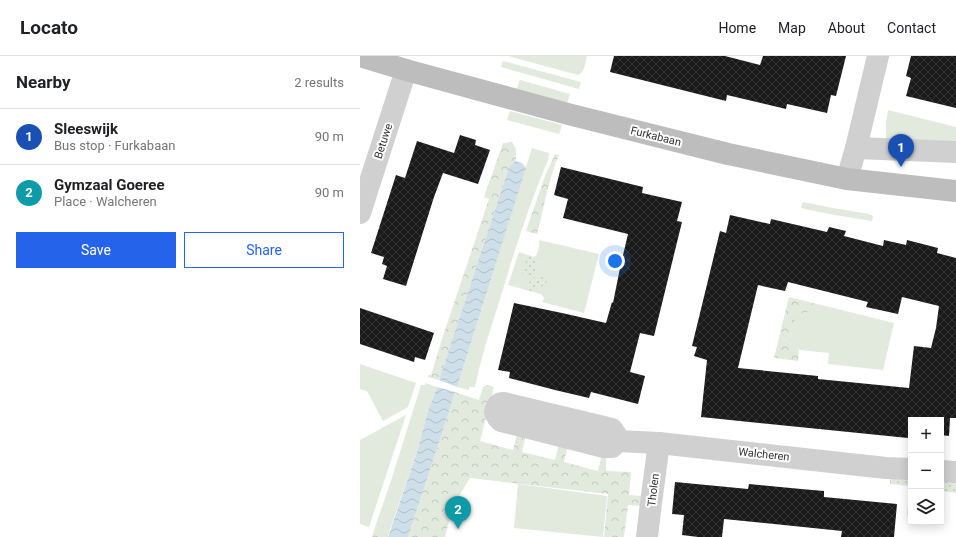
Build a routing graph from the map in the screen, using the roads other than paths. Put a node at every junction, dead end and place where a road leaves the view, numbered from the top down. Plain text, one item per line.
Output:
1 (360, 56) edge
2 (878, 56) edge
3 (406, 70) junction
4 (856, 148) junction
5 (956, 152) edge
6 (847, 179) junction
7 (956, 191) edge
8 (360, 213) edge
9 (618, 441) dead end
10 (659, 443) junction
11 (908, 469) edge
12 (944, 471) edge
13 (956, 472) edge
14 (648, 537) edge

1 - 3 street, Furkabaan
2 - 4 street
3 - 6 street, Furkabaan
3 - 8 street, Betuwe
4 - 5 street
4 - 6 street
6 - 7 street, Furkabaan
9 - 10 street, Walcheren
10 - 11 street, Walcheren
10 - 14 street, Tholen
12 - 13 street

